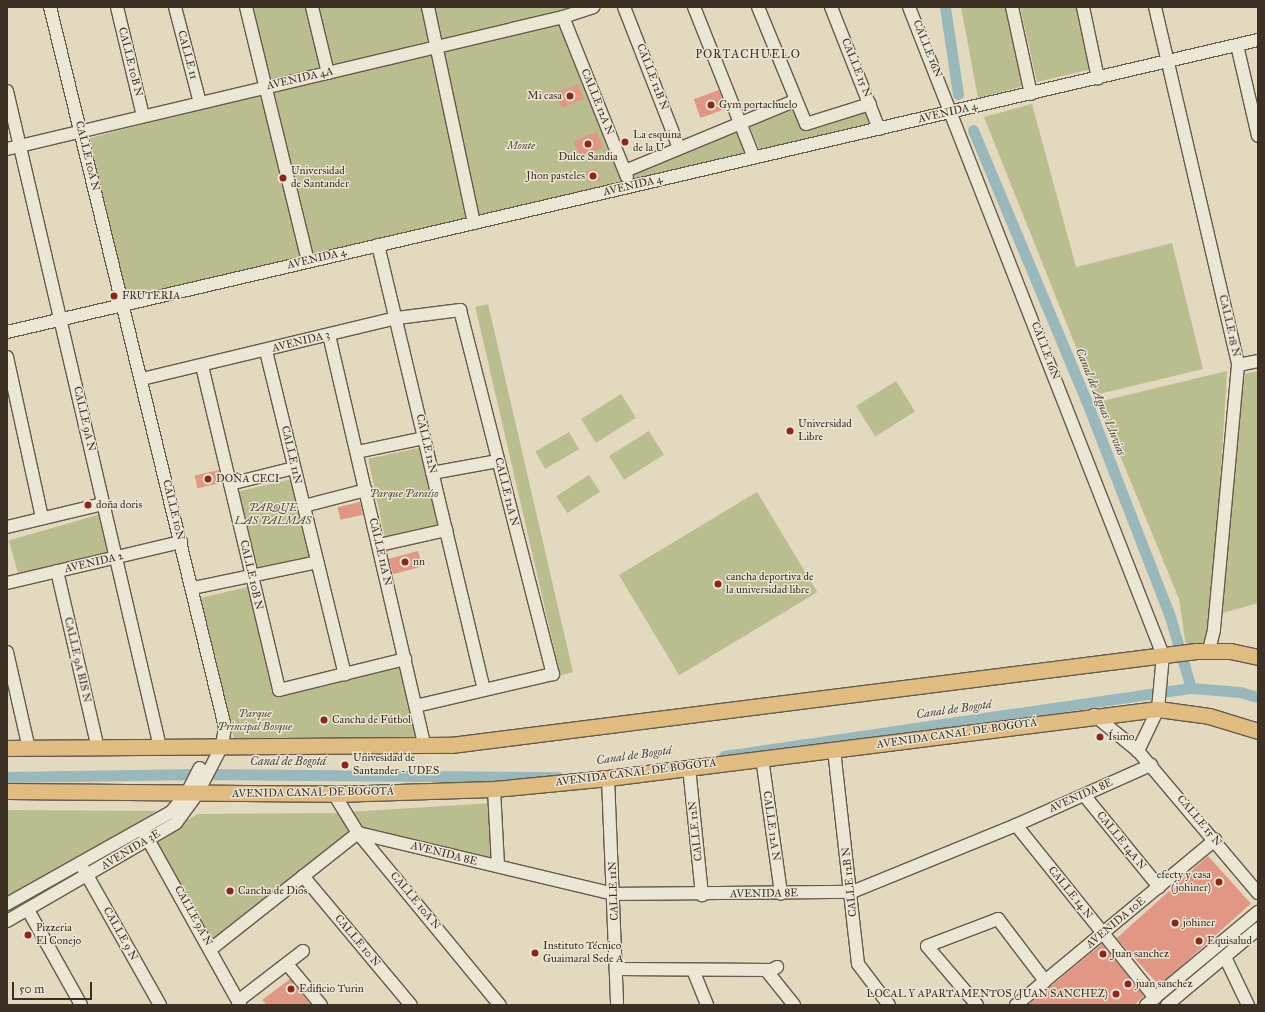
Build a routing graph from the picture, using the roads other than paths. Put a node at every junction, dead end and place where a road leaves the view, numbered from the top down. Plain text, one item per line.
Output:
1 (50, 7) edge
2 (117, 7) edge
3 (175, 7) edge
4 (246, 7) edge
5 (312, 7) edge
6 (428, 7) edge
7 (593, 7) edge
8 (624, 7) edge
9 (694, 7) edge
10 (758, 7) edge
11 (831, 7) edge
12 (909, 7) edge
13 (1012, 7) edge
14 (1083, 7) edge
15 (1155, 7) edge
16 (563, 17) junction
17 (1258, 40) edge
18 (1237, 45) junction
19 (437, 47) junction
20 (1168, 61) junction
21 (328, 73) junction
22 (1098, 78) junction
23 (265, 87) junction
24 (7, 91) edge
25 (1031, 94) junction
26 (796, 100) junction
27 (200, 103) junction
28 (870, 104) junction
29 (952, 112) junction
30 (143, 116) junction
31 (740, 123) junction
32 (879, 129) junction
33 (81, 131) junction
34 (1258, 136) edge
35 (20, 146) junction
36 (679, 148) junction
37 (7, 149) edge
38 (754, 158) junction
39 (625, 171) junction
40 (631, 187) junction
41 (474, 223) junction
42 (378, 245) junction
43 (308, 261) junction
44 (123, 304) junction
45 (460, 310) joint
46 (60, 318) junction
47 (397, 318) junction
48 (7, 332) edge
49 (329, 335) junction
50 (266, 351) junction
51 (7, 357) edge
52 (1258, 361) edge
53 (1238, 365) junction
54 (202, 366) junction
55 (142, 380) junction
56 (424, 438) junction
57 (357, 452) junction
58 (498, 461) junction
59 (294, 468) junction
60 (432, 473) junction
61 (230, 484) junction
62 (366, 490) junction
63 (103, 504) junction
64 (304, 506) junction
65 (42, 518) junction
66 (7, 527) edge
67 (446, 530) junction
68 (181, 542) junction
69 (379, 545) junction
70 (116, 558) junction
71 (317, 562) junction
72 (57, 571) junction
73 (252, 576) junction
74 (7, 583) edge
75 (193, 588) junction
76 (1202, 651) junction
77 (7, 652) edge
78 (1258, 657) edge
79 (1166, 658) junction
80 (405, 660) junction
81 (345, 675) junction
82 (484, 690) junction
83 (1159, 704) junction
84 (416, 706) junction
85 (1094, 715) junction
86 (1258, 732) edge
87 (216, 746) junction
88 (425, 746) junction
89 (160, 747) junction
90 (7, 748) edge
91 (98, 748) junction
92 (29, 749) junction
93 (834, 750) junction
94 (1138, 750) junction
95 (762, 758) junction
96 (1151, 765) junction
97 (689, 768) junction
98 (608, 778) junction
99 (195, 787) junction
100 (494, 789) junction
101 (7, 792) edge
102 (334, 794) junction
103 (1084, 795) junction
104 (1016, 825) junction
105 (142, 830) junction
106 (358, 833) junction
107 (150, 840) junction
108 (1215, 840) junction
109 (81, 863) junction
110 (498, 866) junction
111 (87, 876) junction
112 (303, 876) junction
113 (1159, 887) junction
114 (852, 892) junction
115 (1258, 893) edge
116 (614, 894) junction
117 (781, 894) junction
118 (702, 895) junction
119 (7, 904) edge
120 (28, 910) junction
121 (1258, 912) edge
122 (7, 921) edge
123 (1258, 929) edge
124 (1103, 933) junction
125 (211, 949) junction
126 (303, 951) dead end
127 (1225, 957) junction
128 (287, 964) junction
129 (617, 969) junction
130 (692, 970) junction
131 (1045, 981) junction
132 (1151, 1001) edge
133 (239, 1003) edge
134 (81, 1005) edge
135 (160, 1005) edge
136 (321, 1005) edge
137 (411, 1005) edge
138 (500, 1005) edge
139 (617, 1005) edge
140 (707, 1005) edge
141 (794, 1005) edge
142 (888, 1005) edge
143 (978, 1005) edge
144 (1016, 1005) edge
145 (1167, 1005) edge
146 (1248, 1005) edge

1 - 33 street, CALLE 10A N
2 - 30 street, CALLE 10B N
3 - 27 street, CALLE 11
4 - 23 street
5 - 21 street
6 - 19 street
7 - 16 street, AVENIDA 4A
8 - 36 street, CALLE 12B N
9 - 31 street
10 - 26 street
11 - 28 street, CALLE 15 N
12 - 29 street, CALLE 16N
13 - 25 street
14 - 22 street
15 - 20 street, CALLE 18 N
16 - 19 street, AVENIDA 4A
16 - 39 street, CALLE 12A N
17 - 18 street, AVENIDA 4
18 - 20 street, AVENIDA 4
18 - 34 street
19 - 21 street, AVENIDA 4A
19 - 41 street
20 - 22 street, AVENIDA 4
20 - 53 street, CALLE 18 N
21 - 23 street, AVENIDA 4A
22 - 25 street, AVENIDA 4
23 - 27 street, AVENIDA 4A
23 - 43 street
24 - 35 street, CALLE 9A N
25 - 29 street, AVENIDA 4
26 - 28 street
26 - 31 street
27 - 30 street, AVENIDA 4A
28 - 32 street, CALLE 15 N
29 - 32 street, AVENIDA 4
29 - 79 street, CALLE 16N
30 - 33 street, AVENIDA 4A
31 - 36 street
31 - 38 street
32 - 38 street, AVENIDA 4
33 - 35 street, AVENIDA 4A
33 - 44 street, CALLE 10A N
35 - 37 street, AVENIDA 4A
35 - 46 street, CALLE 9A N
36 - 39 street
38 - 40 street, AVENIDA 4
39 - 40 street, CALLE 12A N
40 - 41 street, AVENIDA 4
41 - 42 street, AVENIDA 4
42 - 43 street, AVENIDA 4
42 - 47 street, CALLE 12N
43 - 44 street, AVENIDA 4
44 - 46 street, AVENIDA 4
44 - 55 street, CALLE 10N
45 - 47 street, AVENIDA 3
45 - 58 street, CALLE 12A N
46 - 48 street, AVENIDA 4
46 - 63 street, CALLE 9A N
47 - 49 street, AVENIDA 3
47 - 56 street, CALLE 12N
49 - 50 street, AVENIDA 3
49 - 57 street, CALLE 11A N
50 - 54 street, AVENIDA 3
50 - 59 street, CALLE 11N
51 - 65 street
52 - 53 street
53 - 76 street, CALLE 18 N
54 - 55 street, AVENIDA 3
54 - 61 street, CALLE 10B N
55 - 68 street, CALLE 10N
56 - 57 street
56 - 60 street, CALLE 12N
57 - 62 street, CALLE 11A N
58 - 60 street
58 - 82 street, CALLE 12A N
59 - 61 street
59 - 64 street, CALLE 11N
60 - 67 street, CALLE 12N
61 - 73 street, CALLE 10B N
62 - 64 street
62 - 69 street, CALLE 11A N
63 - 65 street
63 - 70 street, CALLE 9A N
64 - 71 street, CALLE 11N
65 - 66 street
67 - 69 street
67 - 82 street, CALLE 12N
68 - 70 street, AVENIDA 2
68 - 75 street, CALLE 10N
69 - 80 street, CALLE 11A N
70 - 72 street, AVENIDA 2
70 - 89 street, CALLE 9A N
71 - 73 street
71 - 81 street, CALLE 11N
72 - 74 street, AVENIDA 2
72 - 91 street, CALLE 9A BIS N
73 - 75 street
73 - 81 street, CALLE 10B N
75 - 87 street, CALLE 10N
76 - 78 main road
76 - 79 main road
77 - 92 street
79 - 83 street, CALLE 16N
79 - 88 main road
80 - 81 street
80 - 84 street, CALLE 11A N
82 - 84 street
83 - 85 main road, AVENIDA CANAL DE BOGOTÁ
83 - 86 main road, AVENIDA CANAL DE BOGOTÁ
83 - 94 street
84 - 88 street, CALLE 11A N
85 - 93 main road, AVENIDA CANAL DE BOGOTÁ
85 - 94 street, CALLE 15 N
87 - 88 main road
87 - 89 main road
87 - 99 street, AVENIDA 3E
89 - 91 main road
90 - 92 main road
91 - 92 main road
93 - 95 main road, AVENIDA CANAL DE BOGOTÁ
93 - 114 street, CALLE 12B N
94 - 96 street, CALLE 15 N
95 - 97 main road, AVENIDA CANAL DE BOGOTÁ
95 - 117 street, CALLE 12A N
96 - 103 street, AVENIDA 8E
96 - 108 street, CALLE 15 N
97 - 98 main road, AVENIDA CANAL DE BOGOTÁ
97 - 118 street, CALLE 12N
98 - 100 main road, AVENIDA CANAL DE BOGOTÁ
98 - 116 street, CALLE 11N
99 - 101 main road, AVENIDA CANAL DE BOGOTÁ
99 - 102 main road, AVENIDA CANAL DE BOGOTÁ
99 - 105 street, AVENIDA 3E
99 - 107 street, AVENIDA 3E
100 - 102 main road, AVENIDA CANAL DE BOGOTÁ
100 - 110 street
102 - 106 street, CALLE 10A N
103 - 104 street, AVENIDA 8E
103 - 113 street, CALLE 14A N
104 - 114 street, AVENIDA 8E
104 - 124 street, CALLE 14 N
105 - 107 street, CALLE 9A N
105 - 109 street, AVENIDA 3E
106 - 110 street, AVENIDA 8E
106 - 112 street
106 - 138 street, CALLE 10A N
107 - 111 street, AVENIDA 3E
107 - 125 street, CALLE 9A N
108 - 113 street, AVENIDA 10E
108 - 115 street, CALLE 15 N
109 - 111 street, CALLE 9 N
109 - 119 street, AVENIDA 3E
110 - 116 street, AVENIDA 8E
111 - 120 street, AVENIDA 3E
111 - 135 street, CALLE 9 N
112 - 125 street
112 - 137 street, CALLE 10 N
113 - 124 street, AVENIDA 10E
114 - 117 street, AVENIDA 8E
114 - 142 street, CALLE 12B N
116 - 118 street, AVENIDA 8E
116 - 129 street, CALLE 11N
117 - 118 street, AVENIDA 8E
120 - 122 street, AVENIDA 3E
120 - 134 street
121 - 132 street
123 - 127 street
124 - 131 street, AVENIDA 10E
124 - 132 street, CALLE 14 N
125 - 133 street, CALLE 9A N
126 - 128 street
127 - 145 street
127 - 146 street
128 - 133 street
128 - 136 street
129 - 130 street
129 - 139 street, CALLE 11N
130 - 140 street
130 - 141 street
131 - 143 street
131 - 144 street, AVENIDA 10E

